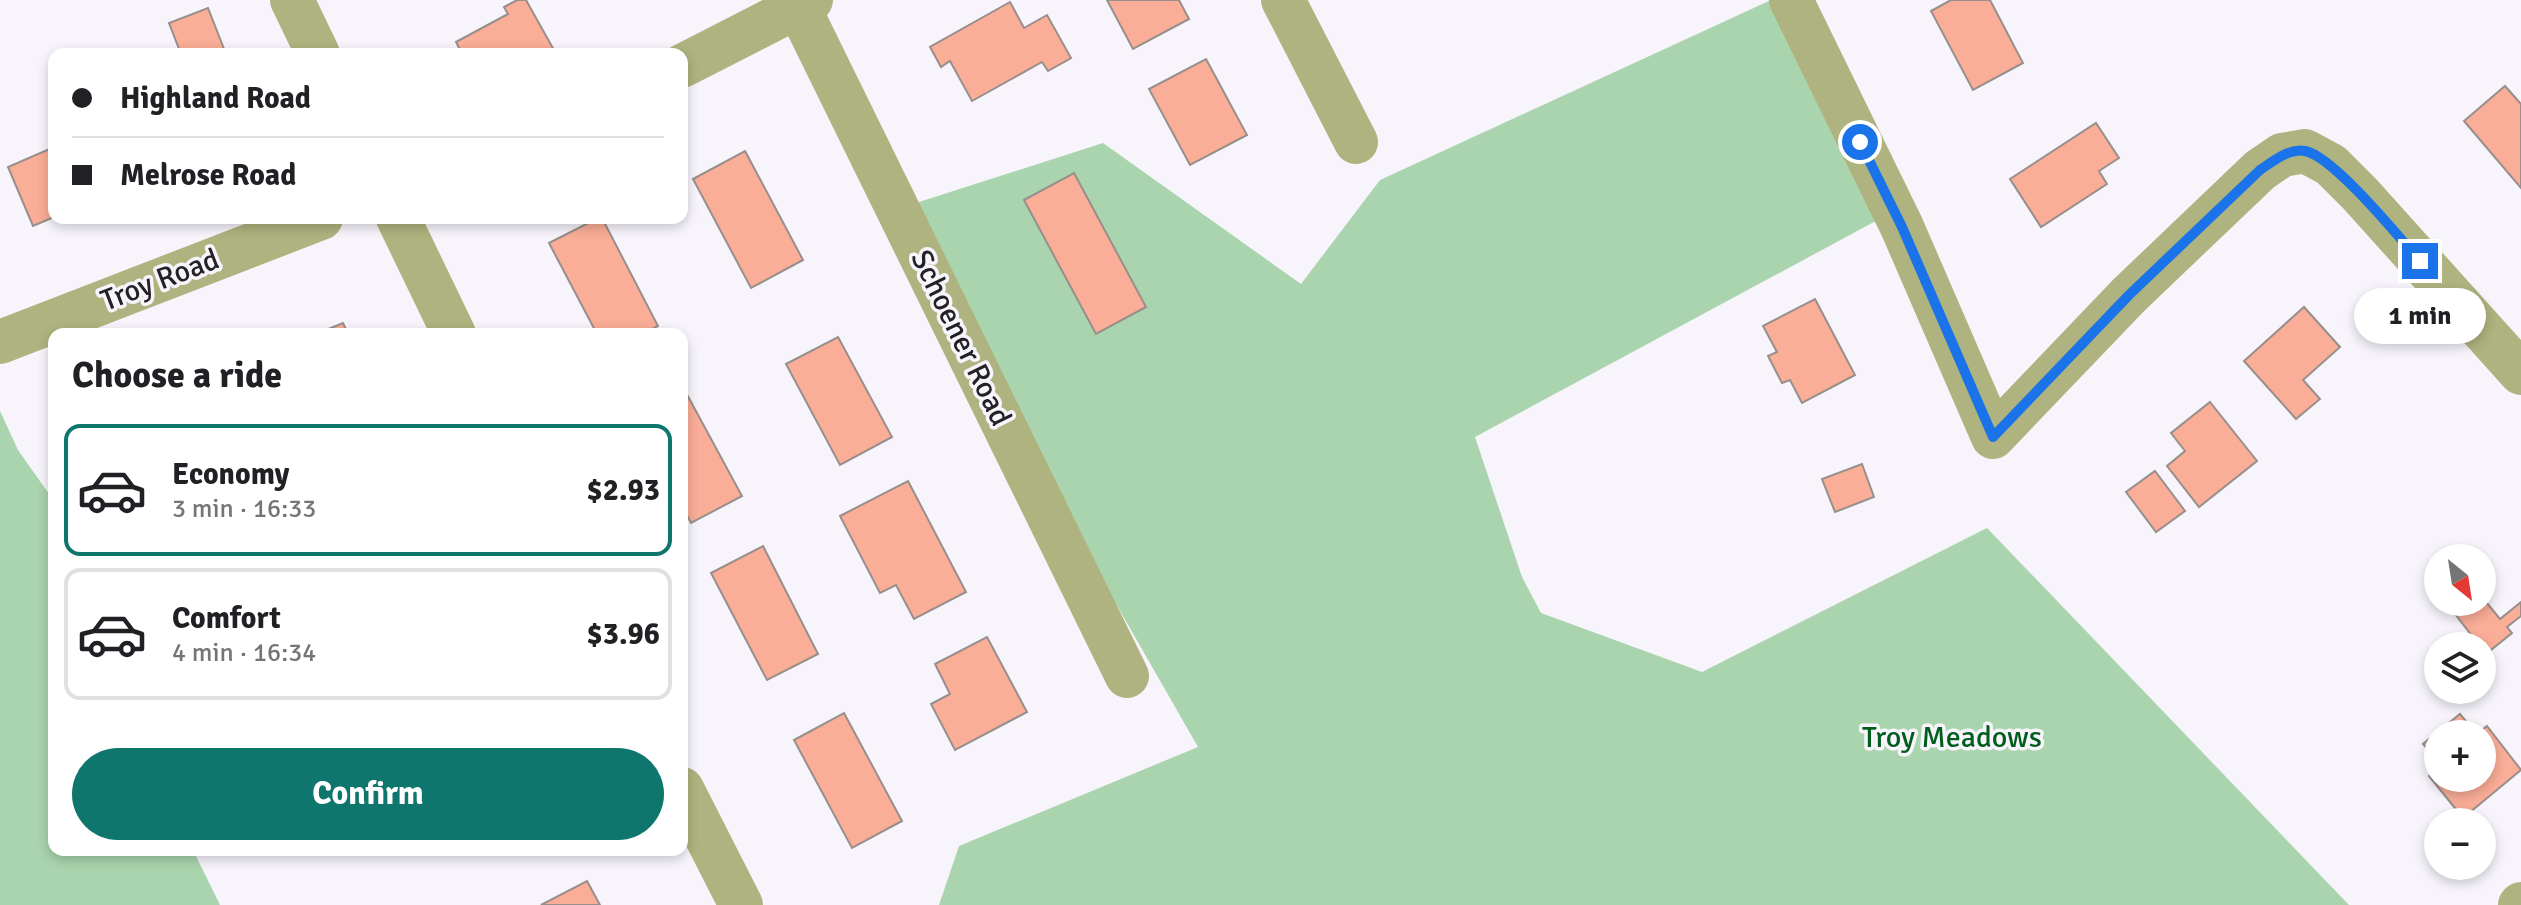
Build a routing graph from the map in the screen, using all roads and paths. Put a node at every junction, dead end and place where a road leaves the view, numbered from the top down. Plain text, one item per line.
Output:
1 (292, 0) edge
2 (1283, 0) edge
3 (1791, 0) edge
4 (802, 2) edge
5 (315, 48) edge
6 (688, 63) edge
7 (1356, 142) dead end
8 (305, 224) edge
9 (401, 224) edge
10 (451, 328) edge
11 (0, 342) edge
12 (2521, 373) edge
13 (1127, 676) dead end
14 (688, 801) edge
15 (741, 905) edge

1 - 5 street
2 - 7 street
3 - 12 street
4 - 6 street
4 - 13 street, Schoener Road
8 - 11 street, Troy Road
9 - 10 street
14 - 15 street

